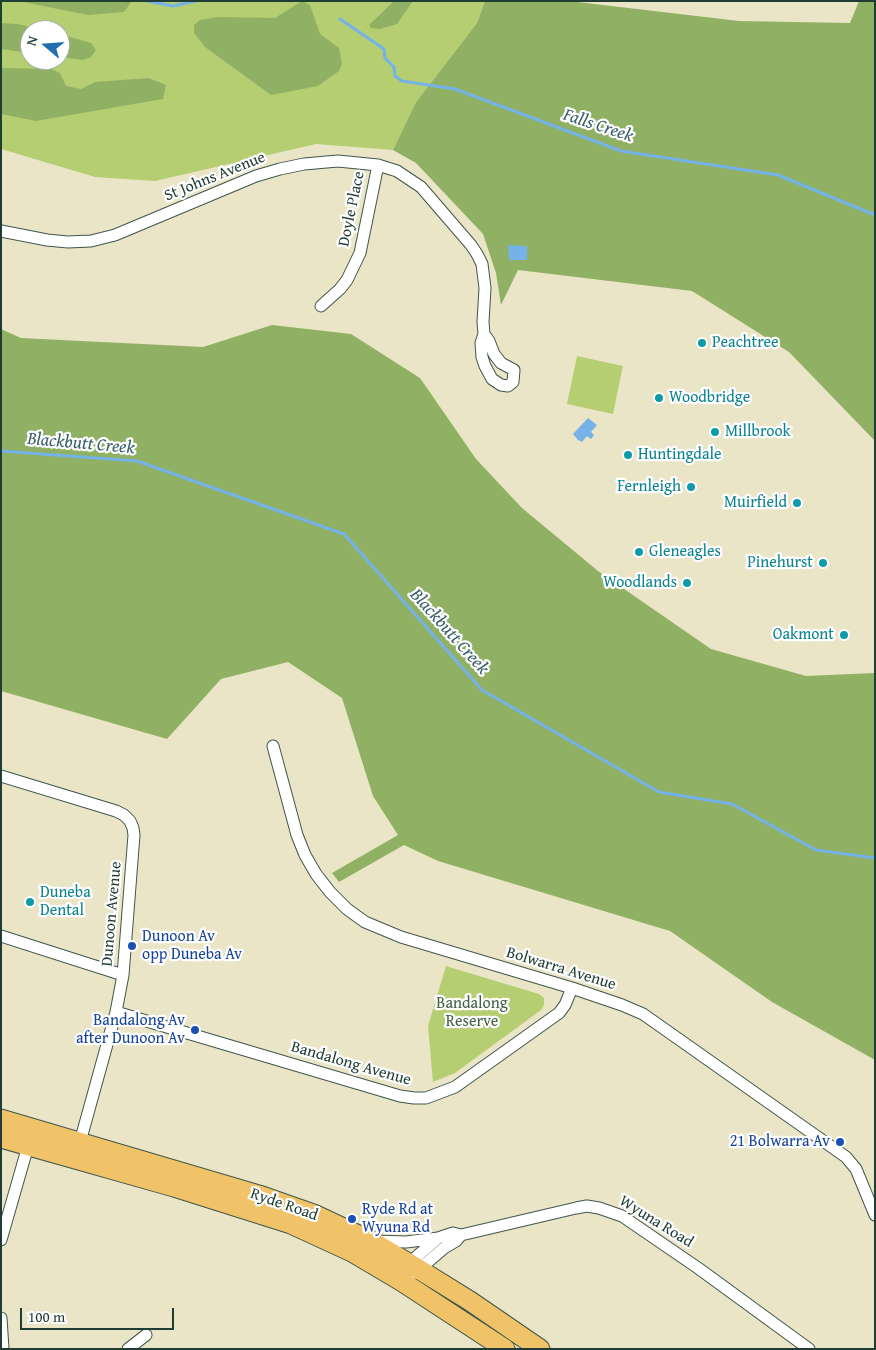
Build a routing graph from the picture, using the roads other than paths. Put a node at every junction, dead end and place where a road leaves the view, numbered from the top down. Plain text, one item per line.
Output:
1 (378, 165) junction
2 (1, 231) edge
3 (321, 306) dead end
4 (484, 334) dead end
5 (273, 746) dead end
6 (1, 776) edge
7 (1, 936) edge
8 (124, 975) junction
9 (572, 988) junction
10 (116, 1012) junction
11 (1, 1119) edge
12 (1, 1138) edge
13 (80, 1142) junction
14 (28, 1146) junction
15 (875, 1215) edge
16 (461, 1234) junction
17 (438, 1238) junction
18 (1, 1240) edge
19 (371, 1241) junction
20 (415, 1267) junction
21 (401, 1281) junction
22 (1, 1318) edge
23 (146, 1334) dead end
24 (3, 1349) edge
25 (128, 1349) edge
26 (505, 1349) edge
27 (540, 1349) edge
28 (809, 1349) edge

1 - 2 street, St Johns Avenue
1 - 3 street, Doyle Place
1 - 4 street, St Johns Avenue
5 - 9 street, Bolwarra Avenue
6 - 8 street, Dunoon Avenue
7 - 8 street
8 - 10 street, Dunoon Avenue
9 - 10 street, Bandalong Avenue
9 - 15 street, Bolwarra Avenue
10 - 13 street, Dunoon Avenue
11 - 13 highway, Ryde Road
12 - 14 highway, Ryde Road
13 - 19 highway, Ryde Road
14 - 18 street
14 - 21 highway, Ryde Road
16 - 17 street, Wyuna Road
16 - 20 street, Wyuna Road
16 - 28 street, Wyuna Road
17 - 19 street, Wyuna Road
17 - 20 street, Wyuna Road
19 - 20 highway, Ryde Road
20 - 21 street, Wyuna Road
20 - 27 highway, Ryde Road
21 - 26 highway, Ryde Road
22 - 24 street
23 - 25 street

